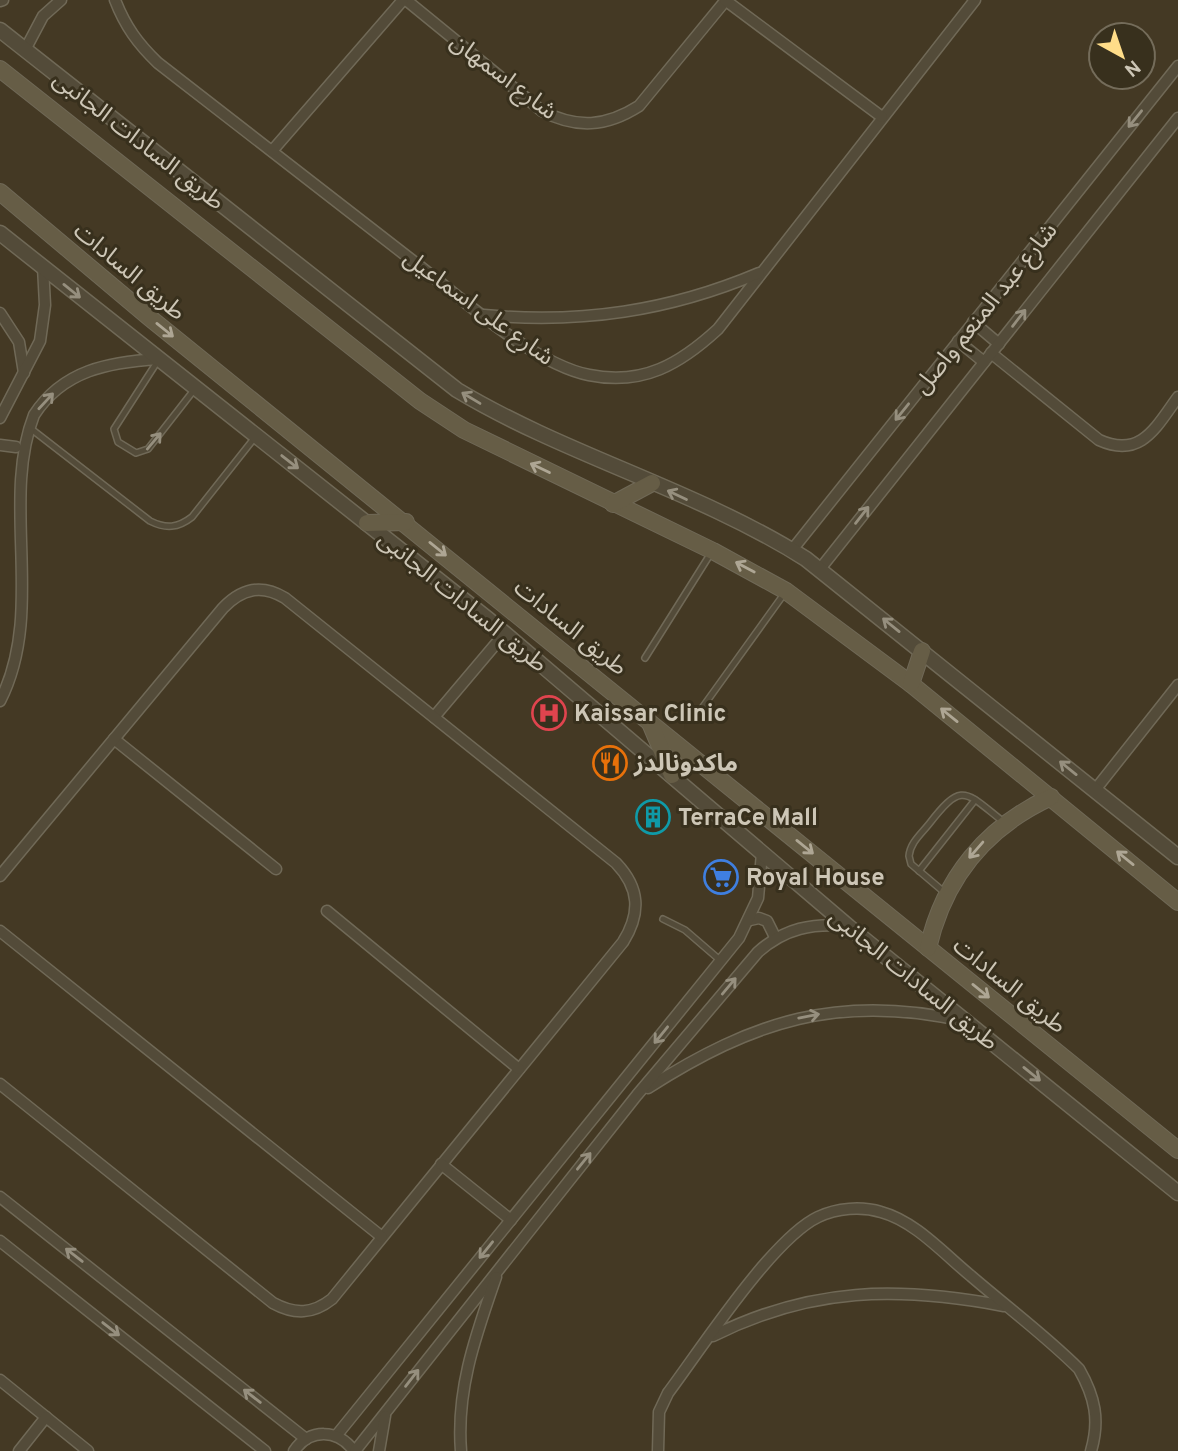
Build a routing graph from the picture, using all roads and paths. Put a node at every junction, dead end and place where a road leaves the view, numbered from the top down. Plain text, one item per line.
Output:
1 (61, 0) edge
2 (115, 0) edge
3 (404, 0) edge
4 (726, 0) edge
5 (975, 0) edge
6 (0, 30) edge
7 (25, 50) junction
8 (1178, 66) edge
9 (0, 69) edge
10 (882, 117) junction
11 (1178, 118) edge
12 (272, 151) junction
13 (0, 192) edge
14 (0, 233) edge
15 (43, 267) junction
16 (761, 272) junction
17 (0, 313) edge
18 (483, 315) junction
19 (973, 322) junction
20 (958, 341) junction
21 (999, 344) junction
22 (988, 358) junction
23 (159, 359) junction
24 (24, 376) junction
25 (195, 388) junction
26 (1178, 397) edge
27 (0, 418) edge
28 (27, 426) junction
29 (256, 436) junction
30 (0, 445) edge
31 (16, 447) junction
32 (652, 483) junction
33 (613, 503) junction
34 (406, 522) junction
35 (367, 523) junction
36 (792, 550) junction
37 (713, 551) junction
38 (820, 569) junction
39 (786, 592) junction
40 (505, 633) junction
41 (922, 651) junction
42 (645, 658) dead end
43 (911, 684) junction
44 (1178, 685) edge
45 (0, 701) edge
46 (702, 708) dead end
47 (435, 717) junction
48 (649, 720) junction
49 (114, 739) junction
50 (671, 775) junction
51 (1095, 790) junction
52 (1051, 797) junction
53 (975, 800) junction
54 (1005, 823) junction
55 (762, 853) junction
56 (1178, 857) edge
57 (276, 869) dead end
58 (919, 871) junction
59 (0, 876) edge
60 (946, 894) junction
61 (1178, 901) edge
62 (327, 911) dead end
63 (663, 919) dead end
64 (750, 920) junction
65 (849, 927) junction
66 (0, 931) edge
67 (775, 937) junction
68 (928, 948) junction
69 (721, 961) junction
70 (967, 1021) junction
71 (519, 1069) junction
72 (0, 1084) edge
73 (637, 1095) junction
74 (1178, 1150) edge
75 (441, 1164) junction
76 (544, 1179) junction
77 (560, 1191) junction
78 (1178, 1193) edge
79 (0, 1197) edge
80 (511, 1220) junction
81 (382, 1237) junction
82 (0, 1241) edge
83 (499, 1269) junction
84 (1007, 1306) junction
85 (709, 1338) junction
86 (0, 1380) edge
87 (386, 1410) junction
88 (46, 1417) junction
89 (336, 1436) junction
90 (306, 1439) junction
91 (19, 1451) edge
92 (88, 1451) edge
93 (265, 1451) edge
94 (294, 1451) edge
95 (355, 1451) edge
96 (379, 1451) edge
97 (461, 1451) edge
98 (657, 1451) edge
99 (1091, 1451) edge

1 - 7 street
2 - 12 street, شارع على اسماعيل
3 - 4 street, شارع اسمهان
3 - 12 street
4 - 10 street
5 - 10 street, شارع على اسماعيل
6 - 7 street, طريق السادات الجانبى
32 -> 7 street, طريق السادات الجانبى
8 -> 19 street, شارع عبد المنعم واصل
33 -> 9 main road
10 - 16 street, شارع على اسماعيل
21 -> 11 street, شارع عبد المنعم واصل
12 - 18 street, شارع على اسماعيل
13 -> 34 main road, طريق السادات
14 - 15 street, طريق السادات الجانبى
15 -> 23 street, طريق السادات الجانبى
15 - 24 street
16 - 18 street
16 - 18 street, شارع على اسماعيل
17 - 24 street
19 - 20 street, شارع عبد المنعم واصل
19 - 21 street
20 - 22 street
20 -> 36 street, شارع عبد المنعم واصل
21 - 22 street, شارع عبد المنعم واصل
22 - 26 street
38 -> 22 street, شارع عبد المنعم واصل
23 - 25 street, طريق السادات الجانبى
23 -> 25 lane
28 -> 23 street
24 - 27 street
25 - 29 street, طريق السادات الجانبى
28 - 29 lane
28 - 31 street
29 -> 35 street, طريق السادات الجانبى
30 - 31 street
31 - 45 street
32 - 33 main road
36 -> 32 street, طريق السادات الجانبى
33 - 37 main road
34 - 35 main road
34 -> 48 main road, طريق السادات
35 - 40 street, طريق السادات الجانبى
36 - 38 street, طريق السادات الجانبى
39 -> 37 main road
37 - 42 lane
41 -> 38 street, طريق السادات الجانبى
39 - 43 main road
39 - 46 lane
40 - 47 street
40 - 50 street, طريق السادات الجانبى
41 - 43 main road
51 -> 41 street, طريق السادات الجانبى
52 -> 43 main road
44 - 51 street
47 - 49 street
47 - 71 street
48 - 50 main road
48 -> 68 main road, طريق السادات
49 - 57 street
49 - 59 street
50 - 55 street, طريق السادات الجانبى
51 - 56 street, طريق السادات الجانبى
52 - 54 main road
61 -> 52 main road
53 - 54 lane
53 - 58 lane
53 - 58 lane
54 -> 60 main road
55 - 64 street
55 - 65 street, طريق السادات الجانبى
58 - 60 lane
60 - 68 main road
62 - 71 street
63 - 69 lane
64 - 67 street
64 - 69 street
65 - 67 street
65 - 70 street, طريق السادات الجانبى
66 - 81 street
73 -> 67 street
68 -> 74 main road, طريق السادات
69 -> 76 street
73 -> 70 street
70 -> 78 street, طريق السادات الجانبى
71 - 75 street
72 - 81 street
77 -> 73 street
75 - 80 street
75 - 81 street
76 - 77 street
76 - 80 street
77 - 83 street
90 -> 79 street
80 -> 89 street
82 -> 93 street
87 -> 83 street
83 - 97 street
84 - 85 street
84 - 85 street
84 - 99 street
85 - 98 street
86 - 88 street
87 - 95 street
87 - 96 street
88 - 91 street
88 - 92 street
89 - 90 street
89 - 95 street
90 - 94 street

